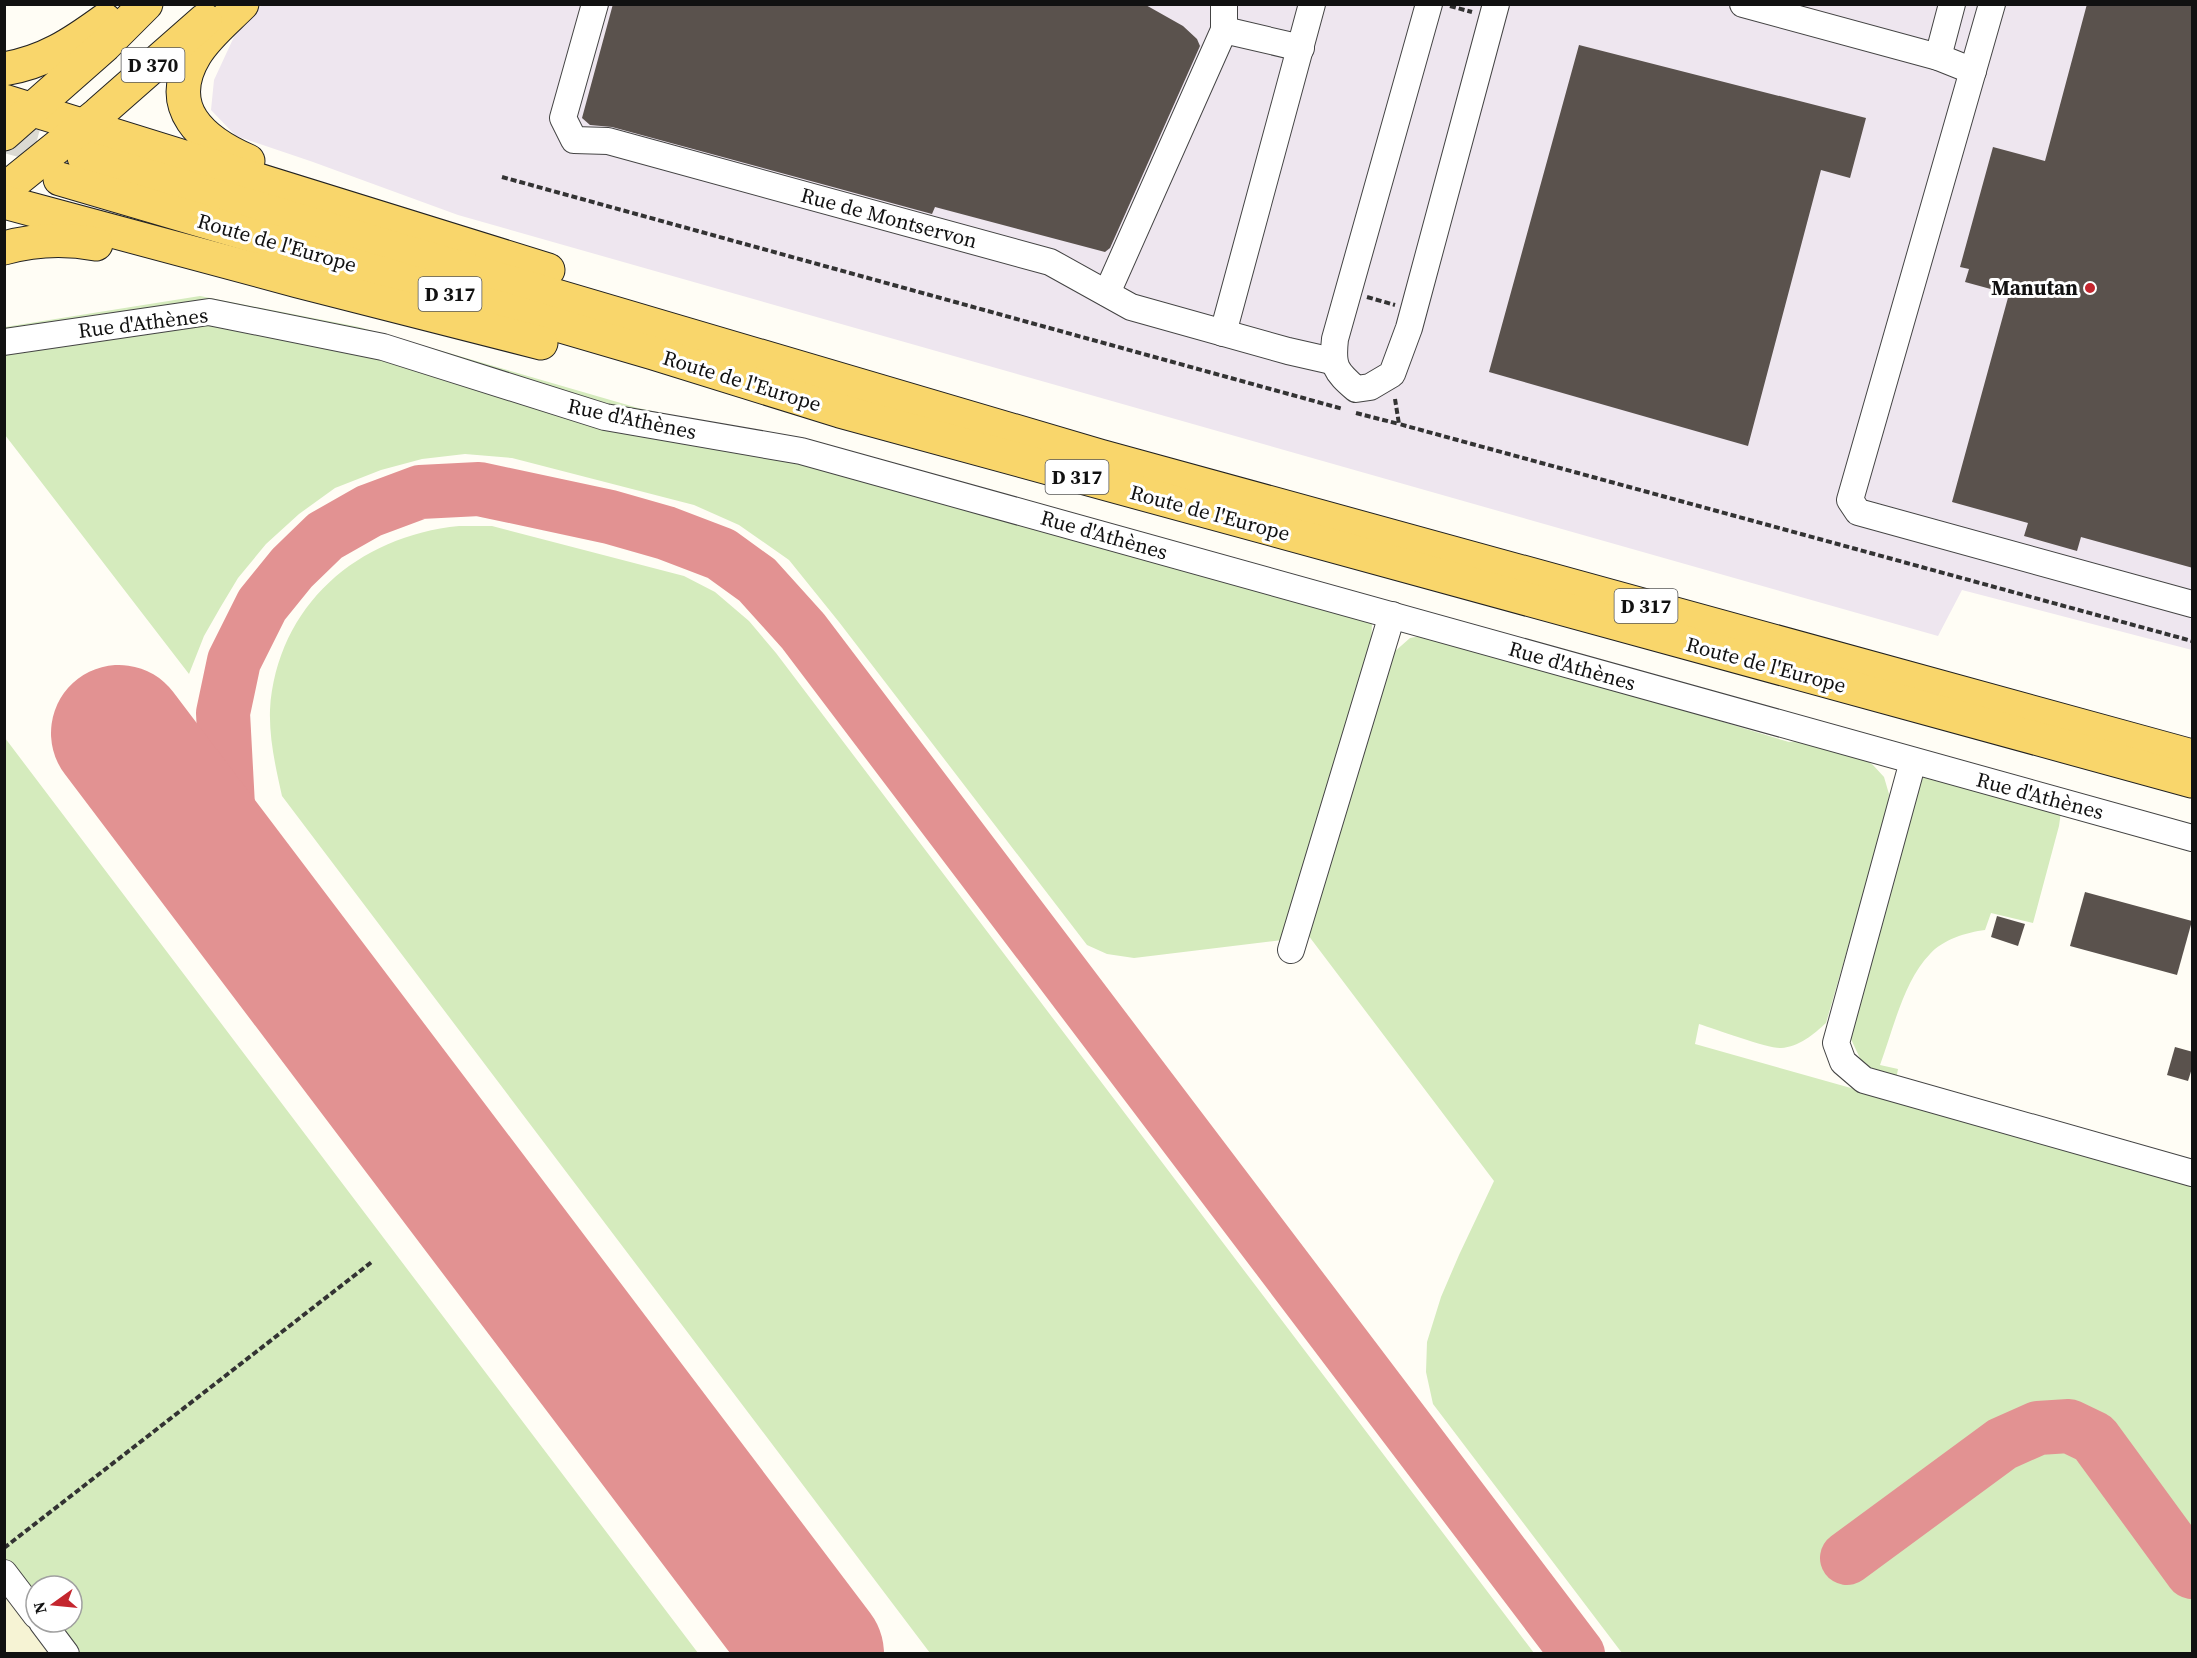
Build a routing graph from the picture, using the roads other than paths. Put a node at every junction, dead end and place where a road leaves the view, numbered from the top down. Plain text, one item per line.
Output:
1 (126, 4) edge
2 (146, 4) edge
3 (222, 4) edge
4 (242, 4) edge
5 (595, 4) edge
6 (1312, 4) edge
7 (1429, 4) edge
8 (1496, 4) edge
9 (1743, 4) edge
10 (1952, 4) edge
11 (1992, 4) edge
12 (1224, 17) edge
13 (1301, 48) junction
14 (1938, 57) junction
15 (4, 69) edge
16 (1973, 71) junction
17 (19, 105) edge
18 (4, 134) edge
19 (84, 141) junction
20 (60, 179) tunnel mouth
21 (4, 190) edge
22 (4, 202) edge
23 (373, 215) junction
24 (4, 248) edge
25 (298, 281) junction
26 (1107, 292) junction
27 (1223, 333) junction
28 (4, 342) edge
29 (1332, 361) junction
30 (840, 395) junction
31 (2193, 604) edge
32 (1392, 615) junction
33 (2193, 756) edge
34 (1913, 760) junction
35 (2193, 781) edge
36 (2193, 838) edge
37 (1291, 950) dead end
38 (2193, 1173) edge
39 (4, 1573) edge
40 (24, 1599) edge
41 (51, 1634) edge
42 (66, 1653) edge

1 - 15 main road
2 - 17 main road, D 370
3 - 19 main road, D 370
4 - 23 main road
5 - 26 street, Rue de Montservon
6 - 13 street
7 - 29 street
8 - 29 street
9 - 14 street
10 - 14 street
11 - 16 street
12 - 13 street
12 - 26 street
13 - 27 street
14 - 16 street
16 - 31 street
17 - 18 main road, D 370
17 - 19 main road
19 - 21 main road, D 370
19 - 23 main road
19 - 30 main road, Route de l'Europe / D 317
20 - 30 main road, Route de l'Europe / D 317
22 - 25 main road
23 - 30 main road
24 - 25 main road
25 - 30 main road
26 - 27 street, Rue de Montservon
27 - 29 street, Rue de Montservon
28 - 32 street, Rue d'Athènes
30 - 33 main road, Route de l'Europe / D 317
30 - 35 main road, Route de l'Europe / D 317
32 - 34 street, Rue d'Athènes
32 - 37 street
34 - 36 street, Rue d'Athènes
34 - 38 street
39 - 40 street
41 - 42 street

